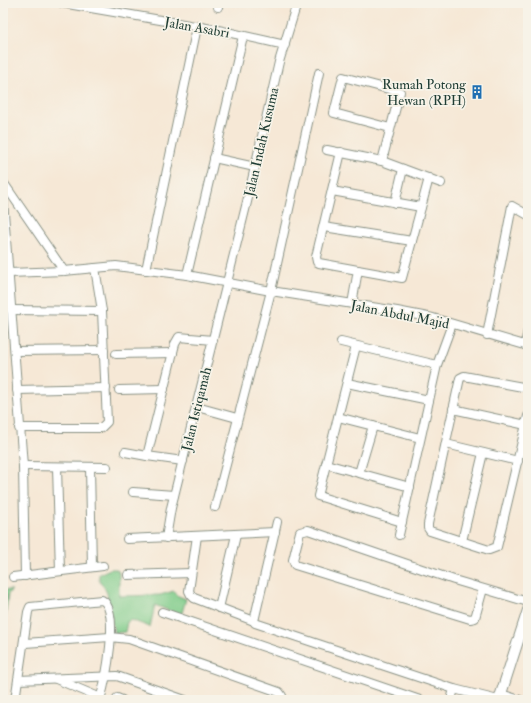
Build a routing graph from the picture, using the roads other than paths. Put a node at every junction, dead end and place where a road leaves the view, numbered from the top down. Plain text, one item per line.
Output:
1 (62, 3) edge
2 (297, 3) edge
3 (197, 27) junction
4 (242, 36) junction
5 (285, 45) junction
6 (319, 73) dead end
7 (390, 128) junction
8 (327, 150) dead end
9 (341, 152) junction
10 (214, 158) junction
11 (382, 161) junction
12 (255, 167) junction
13 (403, 169) junction
14 (429, 178) junction
15 (3, 182) edge
16 (441, 183) dead end
17 (332, 191) junction
18 (3, 199) edge
19 (395, 203) junction
20 (421, 207) junction
21 (528, 215) edge
22 (324, 227) junction
23 (412, 241) junction
24 (96, 268) junction
25 (146, 270) junction
26 (358, 270) junction
27 (64, 271) junction
28 (10, 273) junction
29 (187, 275) junction
30 (228, 281) junction
31 (7, 283) edge
32 (271, 291) junction
33 (352, 304) junction
34 (12, 310) junction
35 (102, 311) junction
36 (452, 324) junction
37 (528, 330) edge
38 (487, 335) junction
39 (213, 340) junction
40 (341, 342) dead end
41 (356, 346) junction
42 (526, 346) edge
43 (104, 350) junction
44 (15, 351) junction
45 (173, 353) junction
46 (116, 354) dead end
47 (437, 365) junction
48 (347, 383) junction
49 (106, 388) junction
50 (528, 388) edge
51 (164, 389) junction
52 (17, 390) junction
53 (119, 390) dead end
54 (429, 400) junction
55 (197, 407) junction
56 (454, 409) junction
57 (528, 416) edge
58 (338, 417) junction
59 (237, 418) junction
60 (526, 425) junction
61 (373, 426) junction
62 (19, 428) junction
63 (420, 438) junction
64 (446, 444) junction
65 (125, 452) dead end
66 (483, 453) junction
67 (147, 456) junction
68 (183, 461) junction
69 (518, 461) junction
70 (326, 464) junction
71 (23, 466) junction
72 (57, 467) junction
73 (90, 467) junction
74 (107, 467) dead end
75 (360, 473) junction
76 (410, 487) junction
77 (133, 492) dead end
78 (174, 495) junction
79 (215, 507) dead end
80 (277, 522) dead end
81 (402, 522) junction
82 (275, 532) junction
83 (236, 535) junction
84 (399, 535) dead end
85 (197, 536) junction
86 (166, 538) junction
87 (127, 539) dead end
88 (462, 542) junction
89 (103, 566) dead end
90 (92, 567) junction
91 (60, 571) junction
92 (191, 573) junction
93 (128, 575) dead end
94 (25, 576) junction
95 (14, 577) dead end
96 (483, 589) junction
97 (528, 602) edge
98 (219, 608) junction
99 (528, 610) edge
100 (162, 612) dead end
101 (254, 620) junction
102 (110, 637) junction
103 (25, 643) junction
104 (107, 675) junction
105 (53, 678) junction
106 (18, 680) junction
107 (454, 689) junction
108 (499, 698) edge
109 (101, 699) edge
110 (15, 700) edge
111 (185, 700) edge
112 (282, 700) edge
113 (420, 700) edge
114 (451, 700) edge
115 (520, 700) edge

1 - 3 street, Jalan Asabri
2 - 5 street, Jalan Indah Kusuma
3 - 4 street, Jalan Asabri
3 - 25 street
4 - 5 street, Jalan Asabri
4 - 10 street
5 - 12 street, Jalan Indah Kusuma
6 - 32 street
7 - 7 street
7 - 11 street
8 - 9 street
9 - 11 street
9 - 17 street
10 - 12 street
10 - 29 street
11 - 13 street
12 - 30 street, Jalan Indah Kusuma
13 - 14 street
13 - 19 street
14 - 16 street
14 - 20 street
15 - 27 street
17 - 19 street
17 - 22 street
18 - 28 street
19 - 20 street
20 - 23 street
21 - 38 street
22 - 23 street
22 - 26 street
23 - 26 street
24 - 25 street, Jalan Abdul Majid
24 - 27 street, Jalan Abdul Majid
24 - 35 street
25 - 29 street, Jalan Abdul Majid
26 - 33 street
27 - 28 street, Jalan Abdul Majid
28 - 31 street
29 - 30 street, Jalan Abdul Majid
30 - 32 street, Jalan Abdul Majid
30 - 39 street, Jalan Istiqamah
31 - 34 street
32 - 33 street, Jalan Abdul Majid
32 - 59 street
33 - 36 street, Jalan Abdul Majid
34 - 35 street
34 - 44 street
35 - 43 street
36 - 38 street, Jalan Abdul Majid
36 - 47 street
37 - 42 street
38 - 42 street, Jalan Abdul Majid
39 - 45 street
39 - 55 street, Jalan Istiqamah
40 - 41 street
41 - 47 street
41 - 48 street
43 - 44 street
43 - 49 street
44 - 52 street
45 - 46 street
45 - 51 street
47 - 54 street
48 - 54 street
48 - 58 street
49 - 52 street
49 - 62 street
50 - 56 street
51 - 53 street
51 - 67 street
52 - 62 street
54 - 63 street
55 - 59 street
55 - 68 street, Jalan Istiqamah
56 - 60 street
56 - 64 street
57 - 60 street
58 - 61 street
58 - 70 street
59 - 79 street
60 - 69 street
61 - 63 street
61 - 75 street
62 - 71 street
63 - 76 street
64 - 66 street
64 - 88 street
65 - 67 street
66 - 69 street
66 - 88 street
67 - 68 street
68 - 78 street, Jalan Istiqamah
69 - 88 street
70 - 75 street
70 - 81 street
71 - 72 street
71 - 94 street
72 - 73 street
72 - 91 street
73 - 74 street
73 - 90 street
75 - 76 street
76 - 81 street
77 - 78 street
78 - 86 street, Jalan Istiqamah
80 - 82 street
81 - 84 street
82 - 83 street
82 - 101 street
83 - 85 street
83 - 98 street
85 - 86 street
85 - 92 street
86 - 87 street
89 - 90 street
90 - 91 street
91 - 94 street
92 - 93 street
92 - 98 street
94 - 95 street
96 - 96 street
96 - 97 street
98 - 101 street
99 - 108 main road
100 - 113 street
101 - 107 street
102 - 103 street
102 - 103 street
102 - 104 street
102 - 112 street
103 - 106 street
104 - 105 street
104 - 109 street
104 - 111 street
105 - 106 street
105 - 109 street
106 - 110 street
107 - 108 street
107 - 114 street
108 - 115 street

